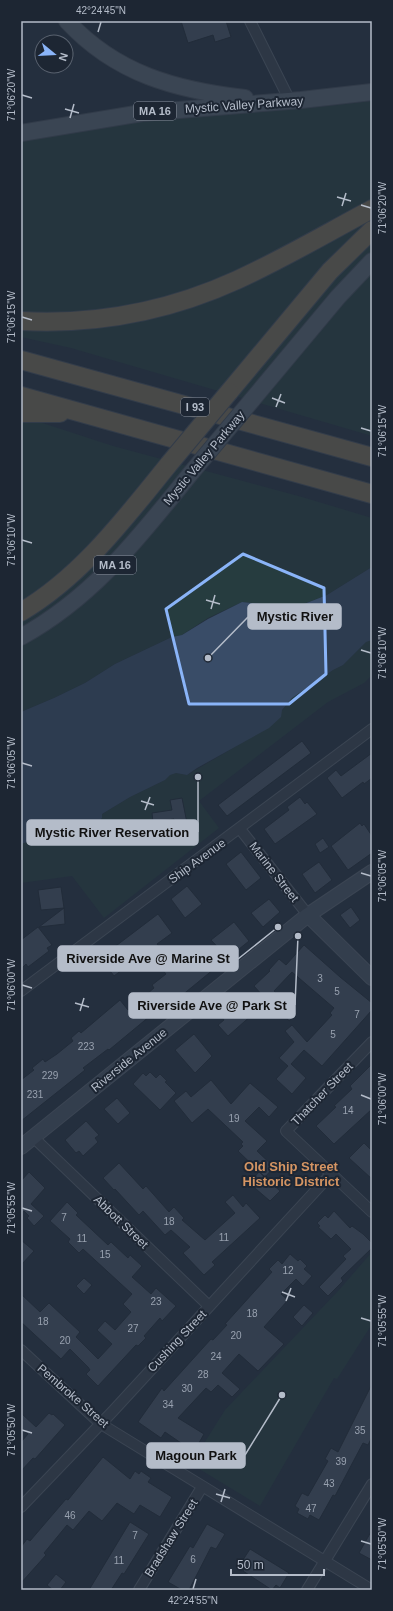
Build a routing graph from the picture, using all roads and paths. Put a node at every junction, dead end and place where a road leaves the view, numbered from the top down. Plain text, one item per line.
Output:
1 (67, 21) edge
2 (250, 21) edge
3 (372, 92) edge
4 (290, 101) junction
5 (21, 133) edge
6 (372, 209) edge
7 (372, 230) edge
8 (372, 261) edge
9 (21, 321) edge
10 (21, 360) edge
11 (21, 396) edge
12 (83, 413) junction
13 (21, 414) edge
14 (370, 457) edge
15 (366, 492) edge
16 (21, 612) edge
17 (21, 637) edge
18 (372, 729) edge
19 (240, 829) junction
20 (372, 872) edge
21 (308, 915) junction
22 (372, 978) edge
23 (21, 991) edge
24 (372, 1042) edge
25 (33, 1137) junction
26 (21, 1147) edge
27 (331, 1174) junction
28 (372, 1212) edge
29 (209, 1306) junction
30 (21, 1350) edge
31 (101, 1424) junction
32 (372, 1484) edge
33 (202, 1487) junction
34 (21, 1507) edge
35 (324, 1561) junction
36 (139, 1590) edge
37 (307, 1590) edge
38 (372, 1590) edge

1 - 4 main road
2 - 4 street
3 - 4 main road, Mystic Valley Parkway / MA 16
4 - 5 main road, Mystic Valley Parkway / MA 16
6 - 9 highway
7 - 16 highway, bridge
8 - 17 main road, Mystic Valley Parkway / MA 16, bridge
10 - 14 highway, I 93
11 - 12 highway
12 - 13 highway
12 - 15 highway
18 - 19 street, Ship Avenue
19 - 21 street, Marine Street
19 - 23 street, Ship Avenue
20 - 21 main road, Riverside Avenue
21 - 22 main road
21 - 25 main road, Riverside Avenue
24 - 27 street, Thatcher Street
25 - 26 main road, Riverside Avenue
25 - 29 street, Abbott Street
27 - 28 street, Thatcher Street
27 - 29 street, Cushing Street
29 - 31 street, Cushing Street
30 - 31 street, Pembroke Street
31 - 33 street, Pembroke Street
31 - 34 street, Cushing Street
32 - 35 street
33 - 35 street, Pembroke Street
33 - 36 street, Bradshaw Street
35 - 37 street
35 - 38 street, Pembroke Street

